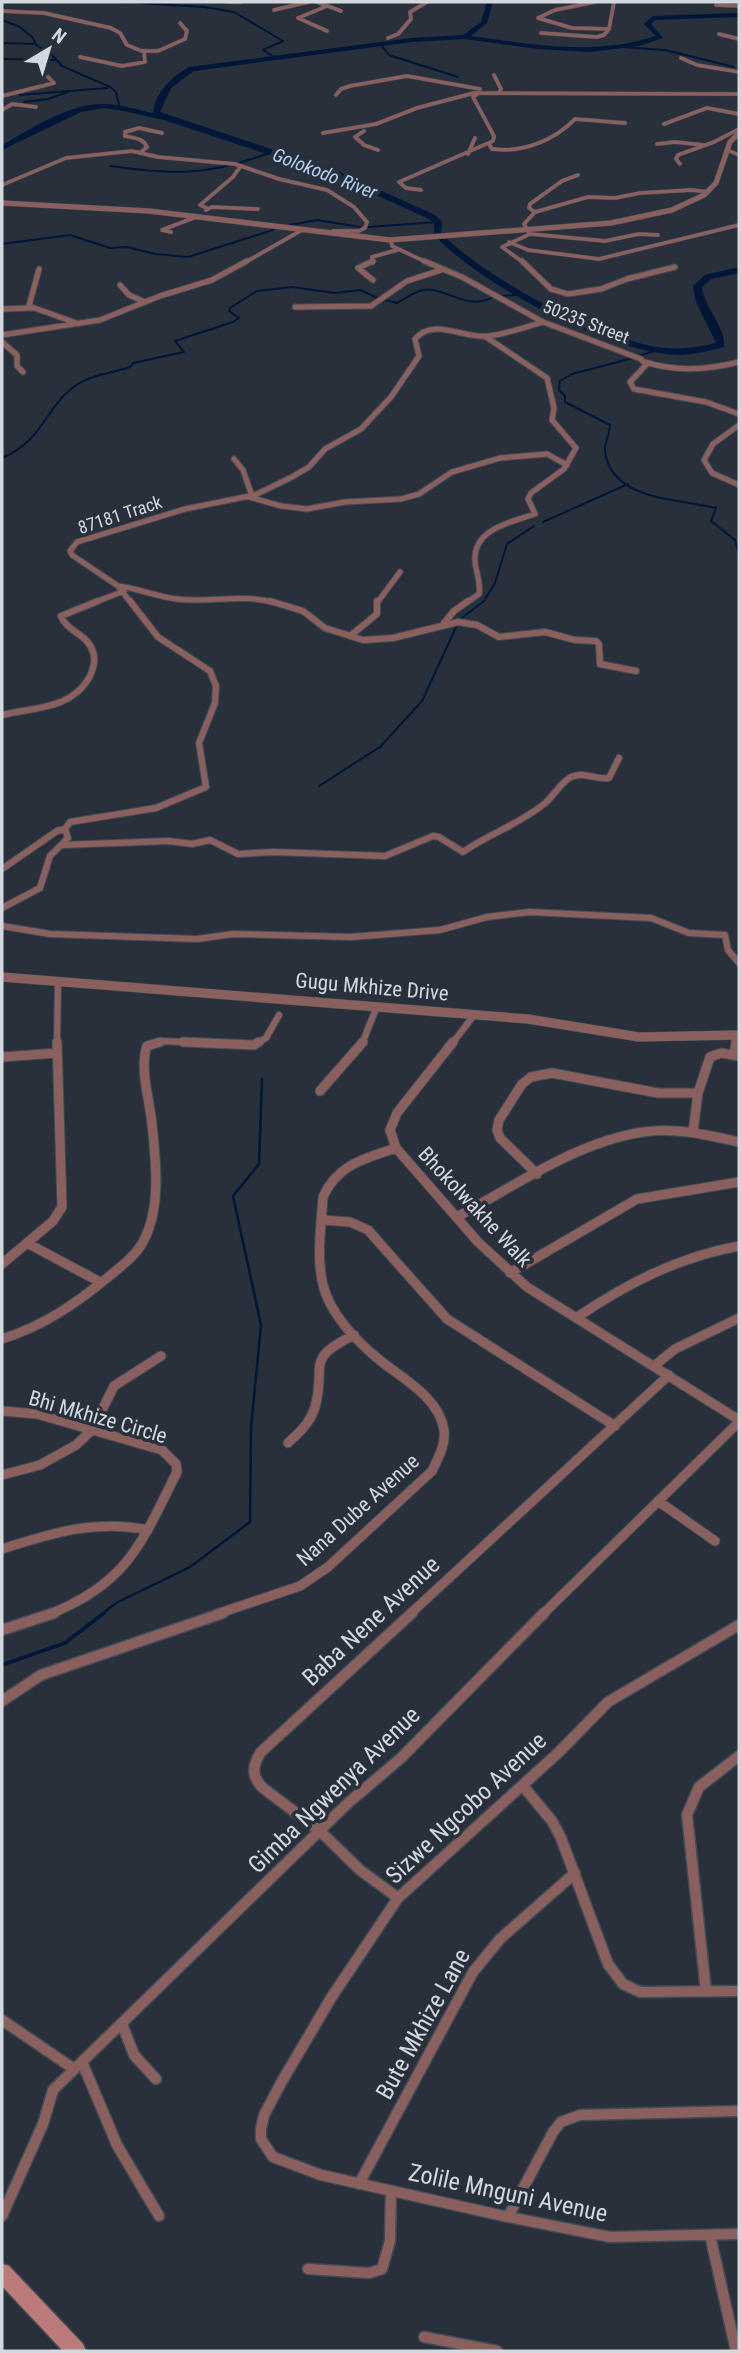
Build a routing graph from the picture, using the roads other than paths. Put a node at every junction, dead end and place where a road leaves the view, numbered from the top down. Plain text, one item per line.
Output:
1 (228, 2) edge
2 (241, 2) edge
3 (308, 2) edge
4 (317, 2) edge
5 (427, 2) edge
6 (596, 2) edge
7 (614, 2) edge
8 (716, 5) dead end
9 (327, 6) junction
10 (739, 6) edge
11 (274, 10) dead end
12 (2, 11) edge
13 (341, 11) dead end
14 (180, 23) dead end
15 (609, 29) junction
16 (327, 31) dead end
17 (541, 33) dead end
18 (719, 34) dead end
19 (388, 38) dead end
20 (739, 38) edge
21 (142, 51) junction
22 (80, 57) dead end
23 (681, 58) dead end
24 (739, 72) edge
25 (494, 75) dead end
26 (48, 77) dead end
27 (706, 87) dead end
28 (498, 92) junction
29 (479, 93) junction
30 (739, 93) edge
31 (336, 95) dead end
32 (2, 96) edge
33 (36, 107) dead end
34 (2, 110) edge
35 (739, 114) edge
36 (625, 123) dead end
37 (376, 124) junction
38 (664, 124) dead end
39 (739, 131) edge
40 (162, 133) dead end
41 (323, 133) dead end
42 (475, 138) dead end
43 (489, 144) junction
44 (657, 144) dead end
45 (705, 145) junction
46 (378, 150) dead end
47 (727, 150) junction
48 (141, 153) junction
49 (468, 154) junction
50 (739, 155) edge
51 (680, 164) dead end
52 (240, 167) junction
53 (578, 175) dead end
54 (2, 185) edge
55 (421, 190) dead end
56 (708, 192) junction
57 (2, 203) edge
58 (207, 208) junction
59 (258, 209) dead end
60 (535, 212) junction
61 (198, 217) junction
62 (739, 225) edge
63 (302, 230) junction
64 (171, 232) dead end
65 (528, 232) junction
66 (317, 233) junction
67 (658, 235) dead end
68 (391, 240) junction
69 (509, 242) junction
70 (397, 250) junction
71 (675, 267) dead end
72 (39, 269) dead end
73 (444, 270) junction
74 (373, 280) dead end
75 (120, 285) dead end
76 (146, 302) junction
77 (295, 307) dead end
78 (32, 308) junction
79 (2, 309) edge
80 (543, 322) junction
81 (82, 325) junction
82 (2, 335) edge
83 (486, 337) junction
84 (2, 341) edge
85 (645, 362) junction
86 (739, 362) edge
87 (23, 372) dead end
88 (739, 414) edge
89 (739, 425) edge
90 (234, 459) dead end
91 (567, 465) junction
92 (739, 485) edge
93 (250, 496) junction
94 (400, 572) dead end
95 (118, 586) junction
96 (124, 591) junction
97 (444, 623) junction
98 (349, 636) junction
99 (636, 671) dead end
100 (2, 715) edge
101 (620, 758) dead end
102 (65, 829) junction
103 (62, 845) junction
104 (2, 869) edge
105 (2, 908) edge
106 (2, 926) edge
107 (738, 962) edge
108 (2, 976) edge
109 (58, 982) junction
110 (377, 1006) junction
111 (279, 1015) dead end
112 (474, 1015) junction
113 (738, 1035) edge
114 (58, 1053) junction
115 (736, 1055) edge
116 (2, 1057) edge
117 (320, 1091) dead end
118 (698, 1093) junction
119 (693, 1132) junction
120 (739, 1142) edge
121 (396, 1148) junction
122 (537, 1174) junction
123 (739, 1182) edge
124 (457, 1217) junction
125 (323, 1220) junction
126 (27, 1243) junction
127 (739, 1246) edge
128 (2, 1264) edge
129 (510, 1273) junction
130 (100, 1282) junction
131 (576, 1318) junction
132 (739, 1318) edge
133 (354, 1335) junction
134 (2, 1339) edge
135 (160, 1356) dead end
136 (654, 1366) junction
137 (669, 1376) junction
138 (2, 1411) edge
139 (739, 1421) edge
140 (615, 1426) junction
141 (92, 1430) junction
142 (288, 1443) dead end
143 (2, 1475) edge
144 (658, 1501) junction
145 (148, 1530) junction
146 (715, 1541) dead end
147 (2, 1549) edge
148 (739, 1625) edge
149 (2, 1630) edge
150 (2, 1701) edge
151 (739, 1756) edge
152 (523, 1786) junction
153 (320, 1831) junction
154 (575, 1873) junction
155 (398, 1898) junction
156 (706, 1991) junction
157 (739, 1991) edge
158 (2, 2020) edge
159 (122, 2024) junction
160 (78, 2066) junction
161 (156, 2079) dead end
162 (739, 2111) edge
163 (273, 2157) joint
164 (359, 2184) junction
165 (391, 2191) junction
166 (2, 2216) edge
167 (159, 2216) dead end
168 (508, 2217) junction
169 (739, 2234) edge
170 (710, 2235) junction
171 (309, 2269) dead end
172 (2, 2273) edge
173 (424, 2337) dead end
174 (76, 2351) edge
175 (496, 2351) edge
176 (736, 2351) edge

1 - 2 street
3 - 11 street
4 - 9 street
5 - 19 street
6 - 15 street
7 - 15 street
8 - 10 street
9 - 13 street
9 - 16 street
12 - 21 street
14 - 21 street
15 - 17 street
18 - 20 street
21 - 22 street
23 - 24 street
25 - 28 street
26 - 32 street
27 - 30 street
28 - 29 street
28 - 30 street
28 - 31 street
29 - 37 street
29 - 43 street
33 - 34 street
35 - 38 street
36 - 43 street
37 - 41 street
37 - 46 street
39 - 45 street
39 - 47 street
40 - 48 street
42 - 49 street
43 - 49 street
44 - 45 street
45 - 51 street
47 - 50 street
47 - 56 street
48 - 52 street
48 - 54 street
49 - 55 street
52 - 58 street
52 - 66 street
53 - 60 street
56 - 60 street
56 - 65 street
57 - 61 street
58 - 59 street
58 - 61 street
60 - 65 street
61 - 63 street
61 - 64 street
62 - 69 street
63 - 66 street
63 - 76 street
65 - 67 street
65 - 68 street
65 - 69 street
66 - 68 street
68 - 70 street
69 - 71 street
70 - 73 street, 50235 Street
70 - 74 street
72 - 78 street
73 - 77 street
73 - 80 street, 50235 Street
75 - 76 street
76 - 81 street
78 - 79 street
78 - 81 street
80 - 83 street, 87181 Track
80 - 85 street, 50235 Street
81 - 82 street
83 - 91 street
83 - 93 street, 87181 Track
84 - 87 street
85 - 86 street
85 - 88 street, 50235 Street
89 - 92 street
90 - 93 street
91 - 93 street
91 - 97 street
93 - 95 street, 87181 Track
94 - 98 street
95 - 96 street, 87181 Track
95 - 98 street
96 - 100 street
96 - 102 street, 87181 Track
97 - 98 street
97 - 99 street
101 - 103 street
102 - 103 street
102 - 104 street
103 - 105 street
106 - 107 street
108 - 109 street, Gugu Mkhize Drive
109 - 110 street, Gugu Mkhize Drive
109 - 114 street
110 - 112 street, Gugu Mkhize Drive
110 - 117 street
111 - 130 street
112 - 113 street, Gugu Mkhize Drive
112 - 121 street, Bhokolwakhe Walk
113 - 115 street
114 - 116 street
114 - 126 street
115 - 118 street
118 - 119 street
118 - 122 street
119 - 120 street
119 - 122 street
121 - 124 street, Bhokolwakhe Walk
121 - 125 street, Nana Dube Avenue
122 - 124 street
123 - 129 street
124 - 129 street, Bhokolwakhe Walk
125 - 133 street, Nana Dube Avenue
125 - 140 street
126 - 128 street
126 - 130 street
127 - 131 street
129 - 131 street, Bhokolwakhe Walk
130 - 134 street
131 - 136 street, Bhokolwakhe Walk
132 - 136 street
133 - 142 street
133 - 150 street, Nana Dube Avenue
135 - 141 street
136 - 137 street, Bhokolwakhe Walk
137 - 139 street, Bhokolwakhe Walk
137 - 140 street, Baba Nene Avenue
138 - 141 street, Bhi Mkhize Circle
139 - 144 street, Gimba Ngwenya Avenue
140 - 153 street, Baba Nene Avenue
141 - 143 street
141 - 145 street, Bhi Mkhize Circle
144 - 146 street
144 - 153 street, Gimba Ngwenya Avenue
145 - 147 street
145 - 149 street, Bhi Mkhize Circle
148 - 152 street, Sizwe Ngcobo Avenue
151 - 156 street
152 - 154 street
152 - 155 street, Sizwe Ngcobo Avenue
153 - 155 street, Baba Nene Avenue
153 - 159 street, Gimba Ngwenya Avenue
154 - 156 street
154 - 164 street, Bute Mkhize Lane
155 - 163 street, Sizwe Ngcobo Avenue
156 - 157 street
158 - 160 street
159 - 160 street, Gimba Ngwenya Avenue
159 - 161 street
160 - 166 street, Gimba Ngwenya Avenue
160 - 167 street
162 - 168 street
163 - 164 street, Zolile Mnguni Avenue
164 - 165 street, Zolile Mnguni Avenue
165 - 168 street, Zolile Mnguni Avenue
165 - 171 street
168 - 170 street, Zolile Mnguni Avenue
169 - 170 street, Zolile Mnguni Avenue
170 - 176 street
172 - 174 main road
173 - 175 street

